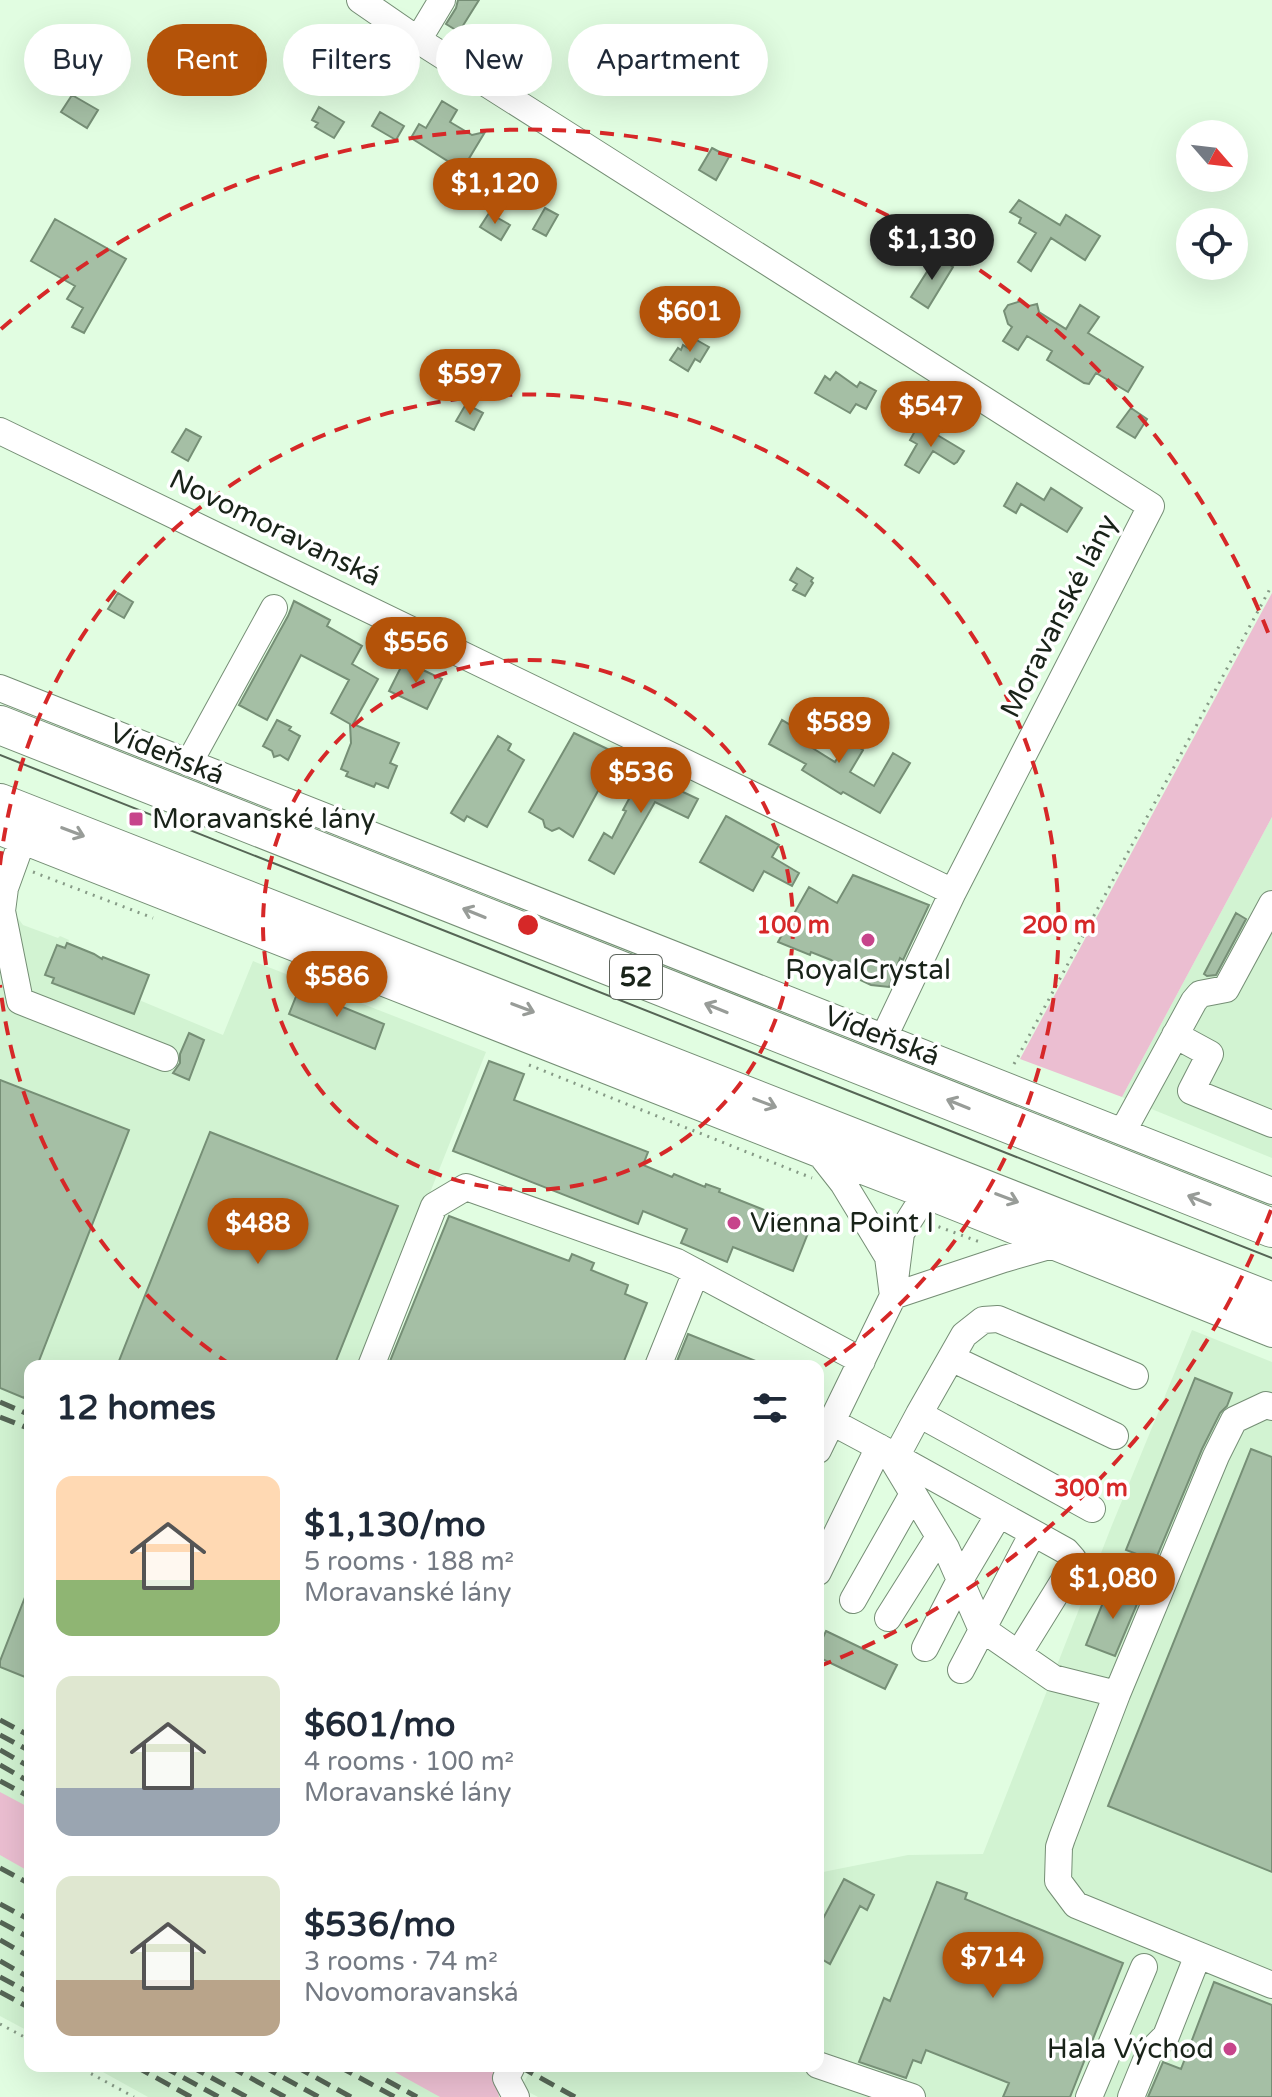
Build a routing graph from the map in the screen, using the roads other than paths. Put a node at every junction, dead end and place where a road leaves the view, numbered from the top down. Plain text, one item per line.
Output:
1 (360, 0) edge
2 (442, 0) edge
3 (395, 24) edge
4 (420, 37) edge
5 (420, 41) edge
6 (0, 431) edge
7 (274, 608) dead end
8 (0, 688) edge
9 (0, 725) edge
10 (189, 763) junction
11 (0, 803) edge
12 (11, 836) edge
13 (3, 890) edge
14 (953, 892) junction
15 (1272, 904) edge
16 (1175, 1035) junction
17 (884, 1037) junction
18 (165, 1058) dead end
19 (1272, 1124) edge
20 (1123, 1131) junction
21 (821, 1155) junction
22 (1272, 1191) edge
23 (925, 1195) junction
24 (1272, 1228) edge
25 (1049, 1246) junction
26 (696, 1272) junction
27 (893, 1296) junction
28 (1272, 1302) edge
29 (1272, 1334) edge
30 (951, 1358) junction
31 (373, 1360) edge
32 (660, 1360) edge
33 (862, 1361) junction
34 (1135, 1376) dead end
35 (1272, 1407) edge
36 (919, 1414) junction
37 (832, 1422) junction
38 (1115, 1436) dead end
39 (824, 1438) edge
40 (888, 1452) junction
41 (913, 1494) junction
42 (1092, 1509) dead end
43 (999, 1514) junction
44 (1033, 1533) junction
45 (939, 1537) junction
46 (824, 1562) edge
47 (960, 1580) junction
48 (853, 1600) dead end
49 (888, 1618) dead end
50 (981, 1628) junction
51 (925, 1648) dead end
52 (1019, 1653) junction
53 (961, 1670) dead end
54 (1117, 1694) junction
55 (1198, 1955) junction
56 (1144, 1967) dead end
57 (1272, 1985) edge
58 (824, 2067) edge
59 (509, 2072) edge
60 (516, 2097) edge
61 (912, 2097) edge
62 (1089, 2097) edge
63 (1131, 2097) edge

1 - 3 street, Moravanské lány
2 - 4 street
5 - 14 street, Moravanské lány
6 - 14 street, Novomoravanská
7 - 10 street
8 - 10 street, Vídeňská
24 -> 9 highway, Vídeňská / 52
10 - 17 street, Vídeňská
11 -> 28 highway, 52
12 - 13 street
12 - 21 street
13 - 18 street
14 - 17 street, Moravanské lány
15 - 16 street
16 - 19 street
16 - 20 street
17 - 20 street, Vídeňská
20 - 22 street, Vídeňská
21 - 23 street
21 - 27 street
23 - 25 street
23 - 27 street
25 - 27 street
25 - 29 street
26 - 31 street
26 - 32 street
26 - 33 street
27 - 33 street
30 - 34 street
30 - 36 street
30 - 38 street
33 - 37 street
35 - 54 street
36 - 40 street
36 - 42 street
37 - 39 street
37 - 40 street
40 - 41 street
40 - 43 street
40 - 46 street
41 - 45 street
41 - 48 street
43 - 44 street
43 - 47 street
44 - 50 street
44 - 52 street
45 - 47 street
45 - 49 street
47 - 50 street
47 - 51 street
50 - 52 street
50 - 53 street
52 - 54 street
54 - 55 street
55 - 57 street
55 - 63 street
56 - 62 street
58 - 61 street
59 - 60 street

